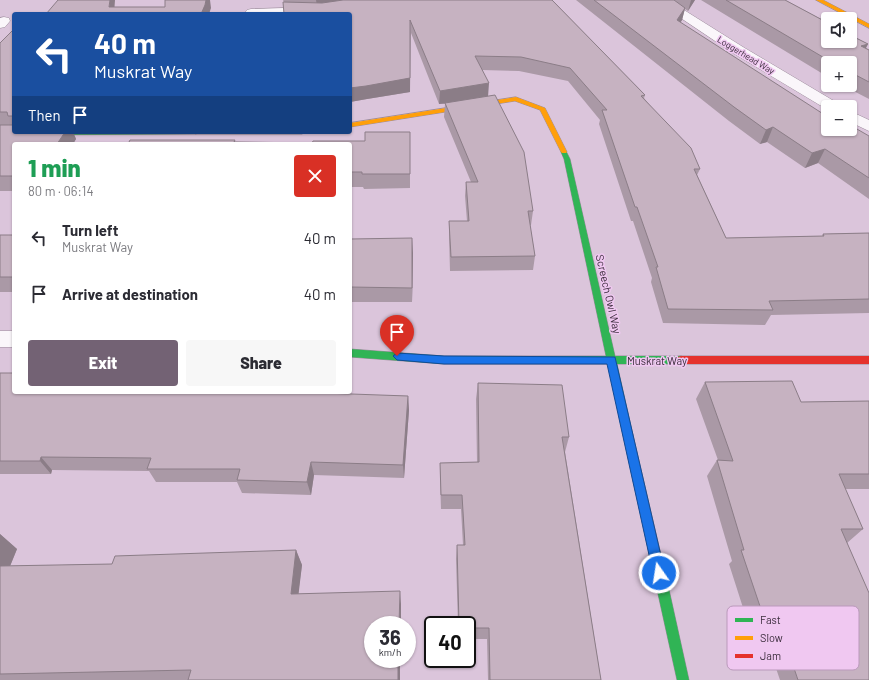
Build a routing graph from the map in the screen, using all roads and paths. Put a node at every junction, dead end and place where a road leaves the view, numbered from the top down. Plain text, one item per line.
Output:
1 (250, 0) edge
2 (660, 0) edge
3 (819, 0) edge
4 (324, 10) edge
5 (251, 12) edge
6 (288, 12) edge
7 (869, 26) edge
8 (822, 100) edge
9 (857, 120) edge
10 (352, 125) edge
11 (869, 126) edge
12 (0, 133) edge
13 (12, 133) edge
14 (0, 339) edge
15 (12, 339) edge
16 (352, 352) edge
17 (611, 360) junction
18 (869, 360) edge
19 (684, 680) edge

1 - 5 street
2 - 8 street, Loggerhead Way
3 - 7 street
4 - 6 street
9 - 11 street
10 - 17 street, Screech Owl Way
12 - 13 street
14 - 15 street
16 - 17 street, Muskrat Way
17 - 18 street, Muskrat Way
17 - 19 street, Screech Owl Way

